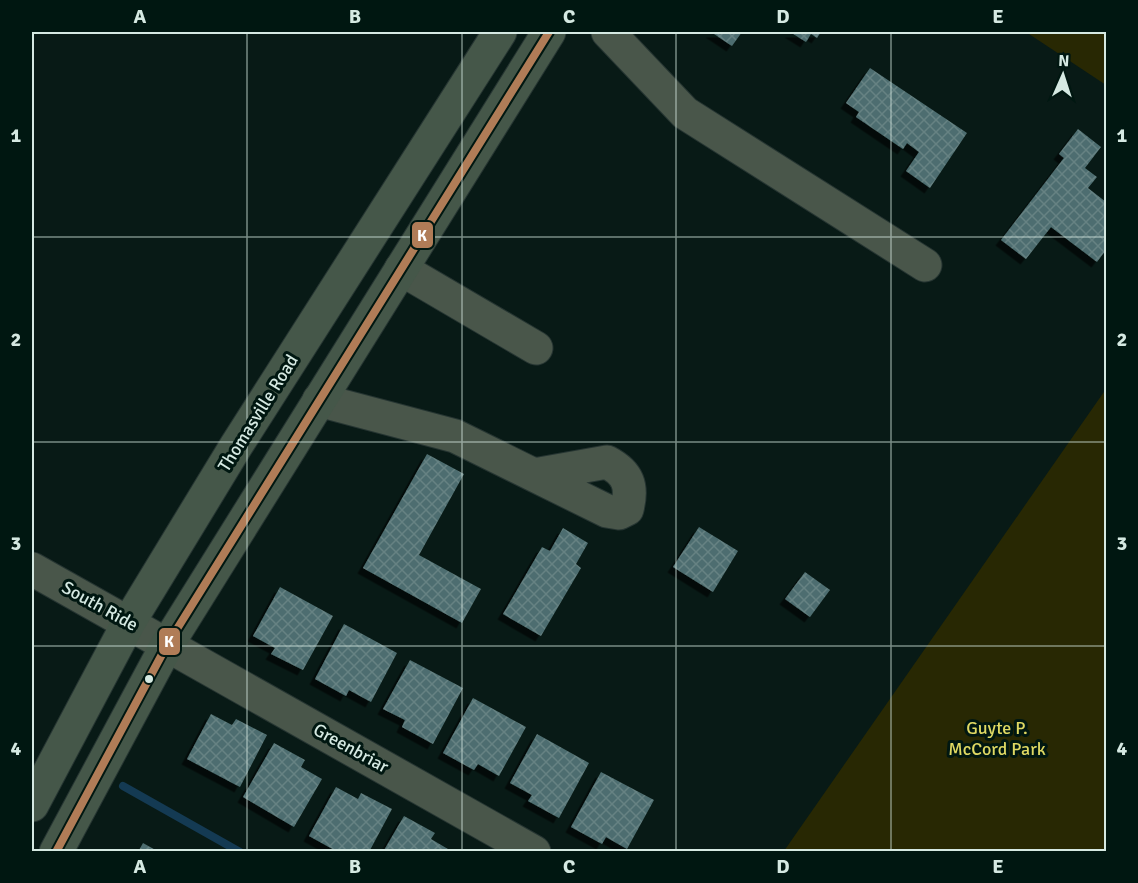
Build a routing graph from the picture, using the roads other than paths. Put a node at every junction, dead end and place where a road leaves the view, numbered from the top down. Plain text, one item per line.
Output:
1 (500, 32) edge
2 (549, 32) edge
3 (608, 32) edge
4 (363, 247) junction
5 (925, 265) dead end
6 (401, 269) junction
7 (536, 348) dead end
8 (319, 400) junction
9 (534, 475) dead end
10 (32, 569) edge
11 (129, 622) junction
12 (167, 645) junction
13 (32, 805) edge
14 (56, 852) edge
15 (534, 852) edge

1 - 4 main road, Thomasville Road
2 - 6 main road
3 - 5 street
4 - 6 main road
4 - 11 main road, Thomasville Road
6 - 7 street
6 - 8 main road
8 - 9 street
8 - 12 main road
10 - 11 street, South Ride
11 - 12 street, South Ride
11 - 13 main road, Thomasville Road
12 - 14 main road
12 - 15 street, Greenbriar

